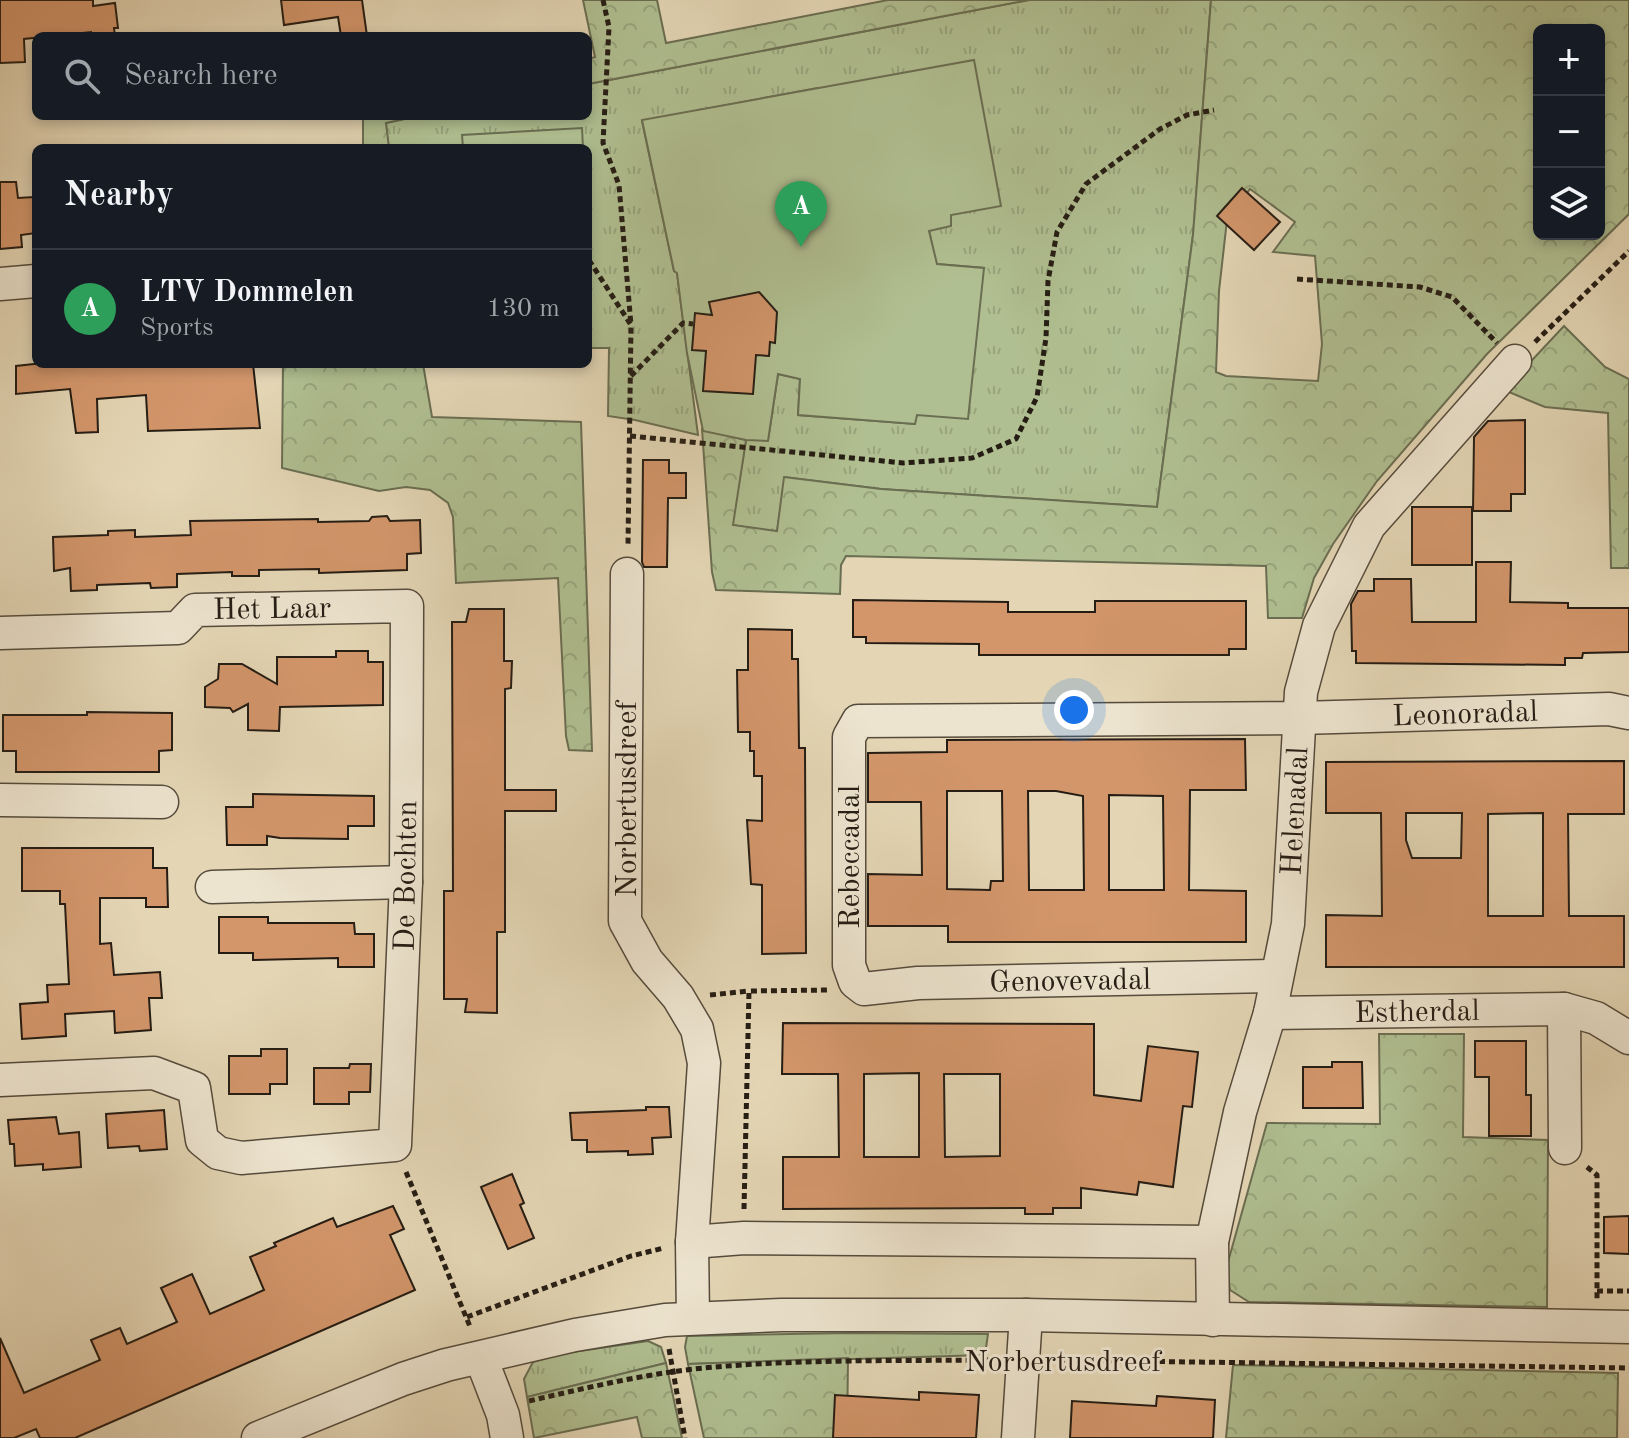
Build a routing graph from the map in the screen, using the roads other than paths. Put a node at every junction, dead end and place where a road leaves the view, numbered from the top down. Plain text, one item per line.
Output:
1 (32, 281) edge
2 (0, 284) edge
3 (1515, 361) road end
4 (627, 574) road end
5 (407, 606) joint
6 (0, 633) edge
7 (1629, 713) edge
8 (1300, 718) junction
9 (858, 721) joint
10 (0, 800) edge
11 (162, 802) dead end
12 (406, 882) junction
13 (212, 887) dead end
14 (1277, 976) junction
15 (864, 989) joint
16 (1564, 1009) junction
17 (1270, 1013) junction
18 (1629, 1038) edge
19 (0, 1080) edge
20 (1565, 1148) road end
21 (692, 1242) junction
22 (1212, 1242) junction
23 (1026, 1315) junction
24 (679, 1319) junction
25 (1213, 1320) junction
26 (1629, 1327) edge
27 (481, 1358) junction
28 (504, 1422) edge
29 (258, 1438) edge
30 (1018, 1438) edge

1 - 2 street
3 - 8 street, Helenadal
4 - 21 street, Norbertusdreef
5 - 6 street, Het Laar
5 - 12 street, De Bochten
7 - 8 street, Leonoradal
8 - 9 street, Leonoradal
8 - 14 street, Helenadal
9 - 15 street, Rebeccadal
10 - 11 street
12 - 13 street
12 - 19 street, De Bochten
14 - 15 street, Genovevadal
14 - 17 street, Helenadal
16 - 17 street, Estherdal
16 - 18 street, Estherdal
16 - 20 street
17 - 22 street, Helenadal
21 - 22 street
21 - 24 street, Norbertusdreef
22 - 25 street, Helenadal
23 - 24 street, Norbertusdreef
23 - 25 street, Norbertusdreef
23 - 30 street
24 - 27 street, Norbertusdreef
25 - 26 street, Norbertusdreef
27 - 28 street
27 - 29 street, Norbertusdreef

